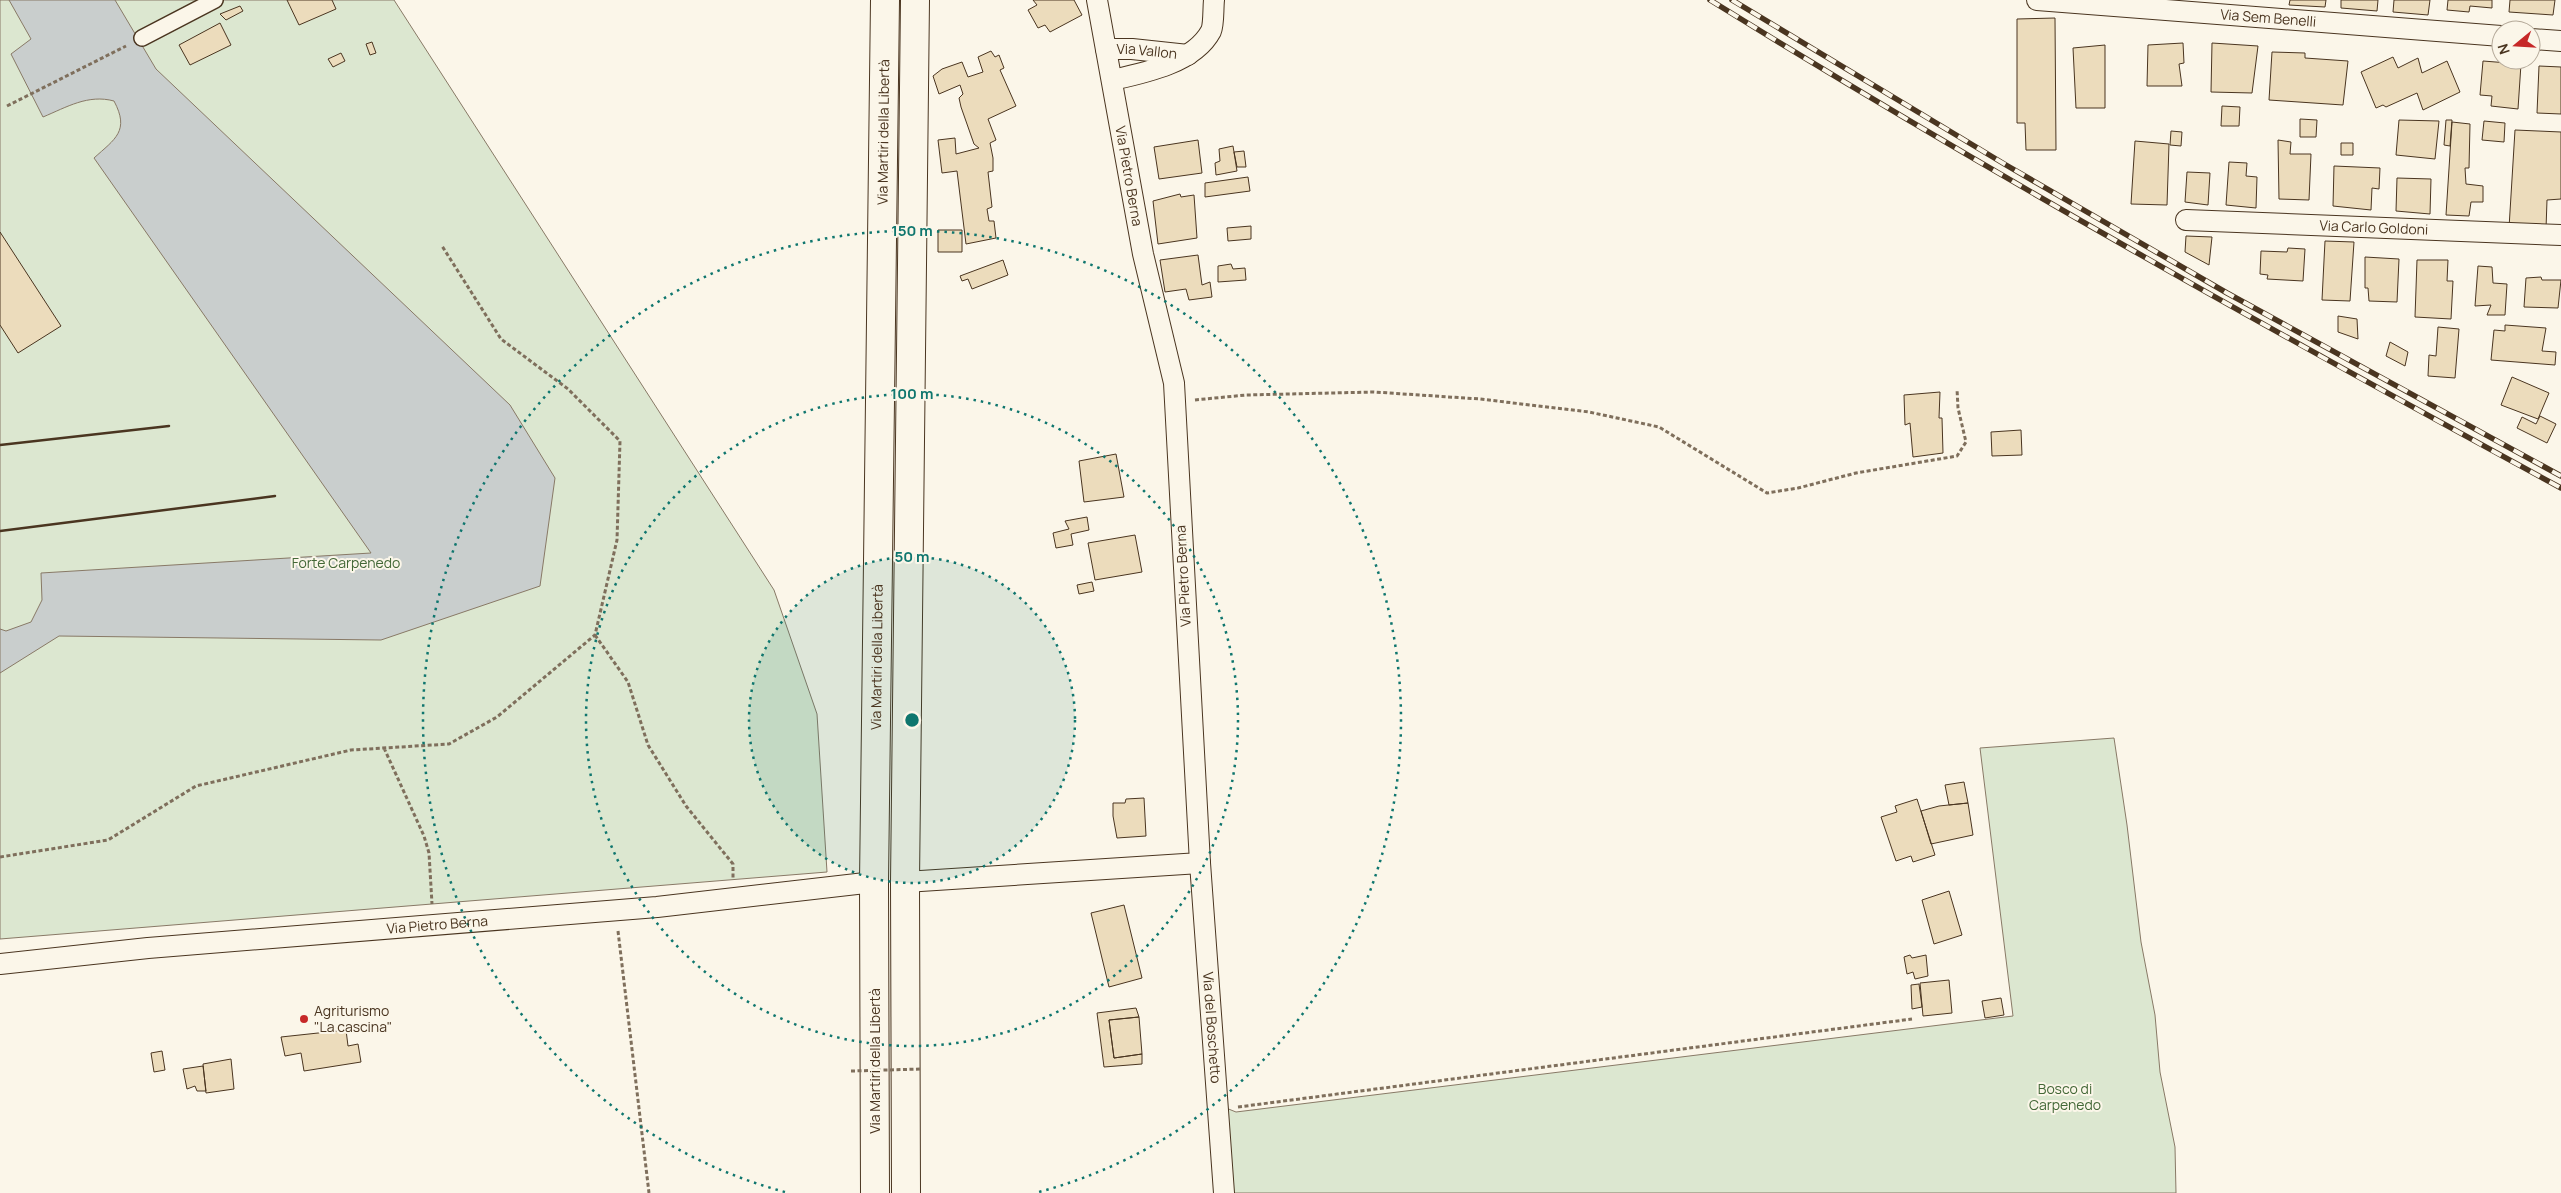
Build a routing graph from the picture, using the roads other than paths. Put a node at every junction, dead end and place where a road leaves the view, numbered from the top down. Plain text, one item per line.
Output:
1 (216, 0) edge
2 (885, 0) edge
3 (915, 0) edge
4 (1097, 0) edge
5 (1214, 0) edge
6 (2037, 0) edge
7 (2491, 35) edge
8 (142, 38) road end
9 (2541, 40) edge
10 (2561, 41) edge
11 (1106, 49) junction
12 (1188, 55) junction
13 (1112, 80) junction
14 (2186, 220) dead end
15 (2561, 235) edge
16 (1200, 863) junction
17 (874, 882) junction
18 (905, 882) junction
19 (0, 964) edge
20 (875, 1193) edge
21 (906, 1193) edge
22 (1224, 1193) edge

1 - 8 street
2 - 17 main road, Via Martiri della Libertà
3 - 18 main road
4 - 11 street, Via Pietro Berna
5 - 12 street, Via Vallon
6 - 7 street, Via Sem Benelli
9 - 10 street
11 - 12 street, Via Vallon
11 - 13 street, Via Pietro Berna
12 - 13 street, Via Vallon
13 - 16 street, Via Pietro Berna
14 - 15 street, Via Carlo Goldoni
16 - 18 street
16 - 22 street, Via del Boschetto
17 - 19 street, Via Pietro Berna
17 - 20 main road, Via Martiri della Libertà
18 - 21 main road

